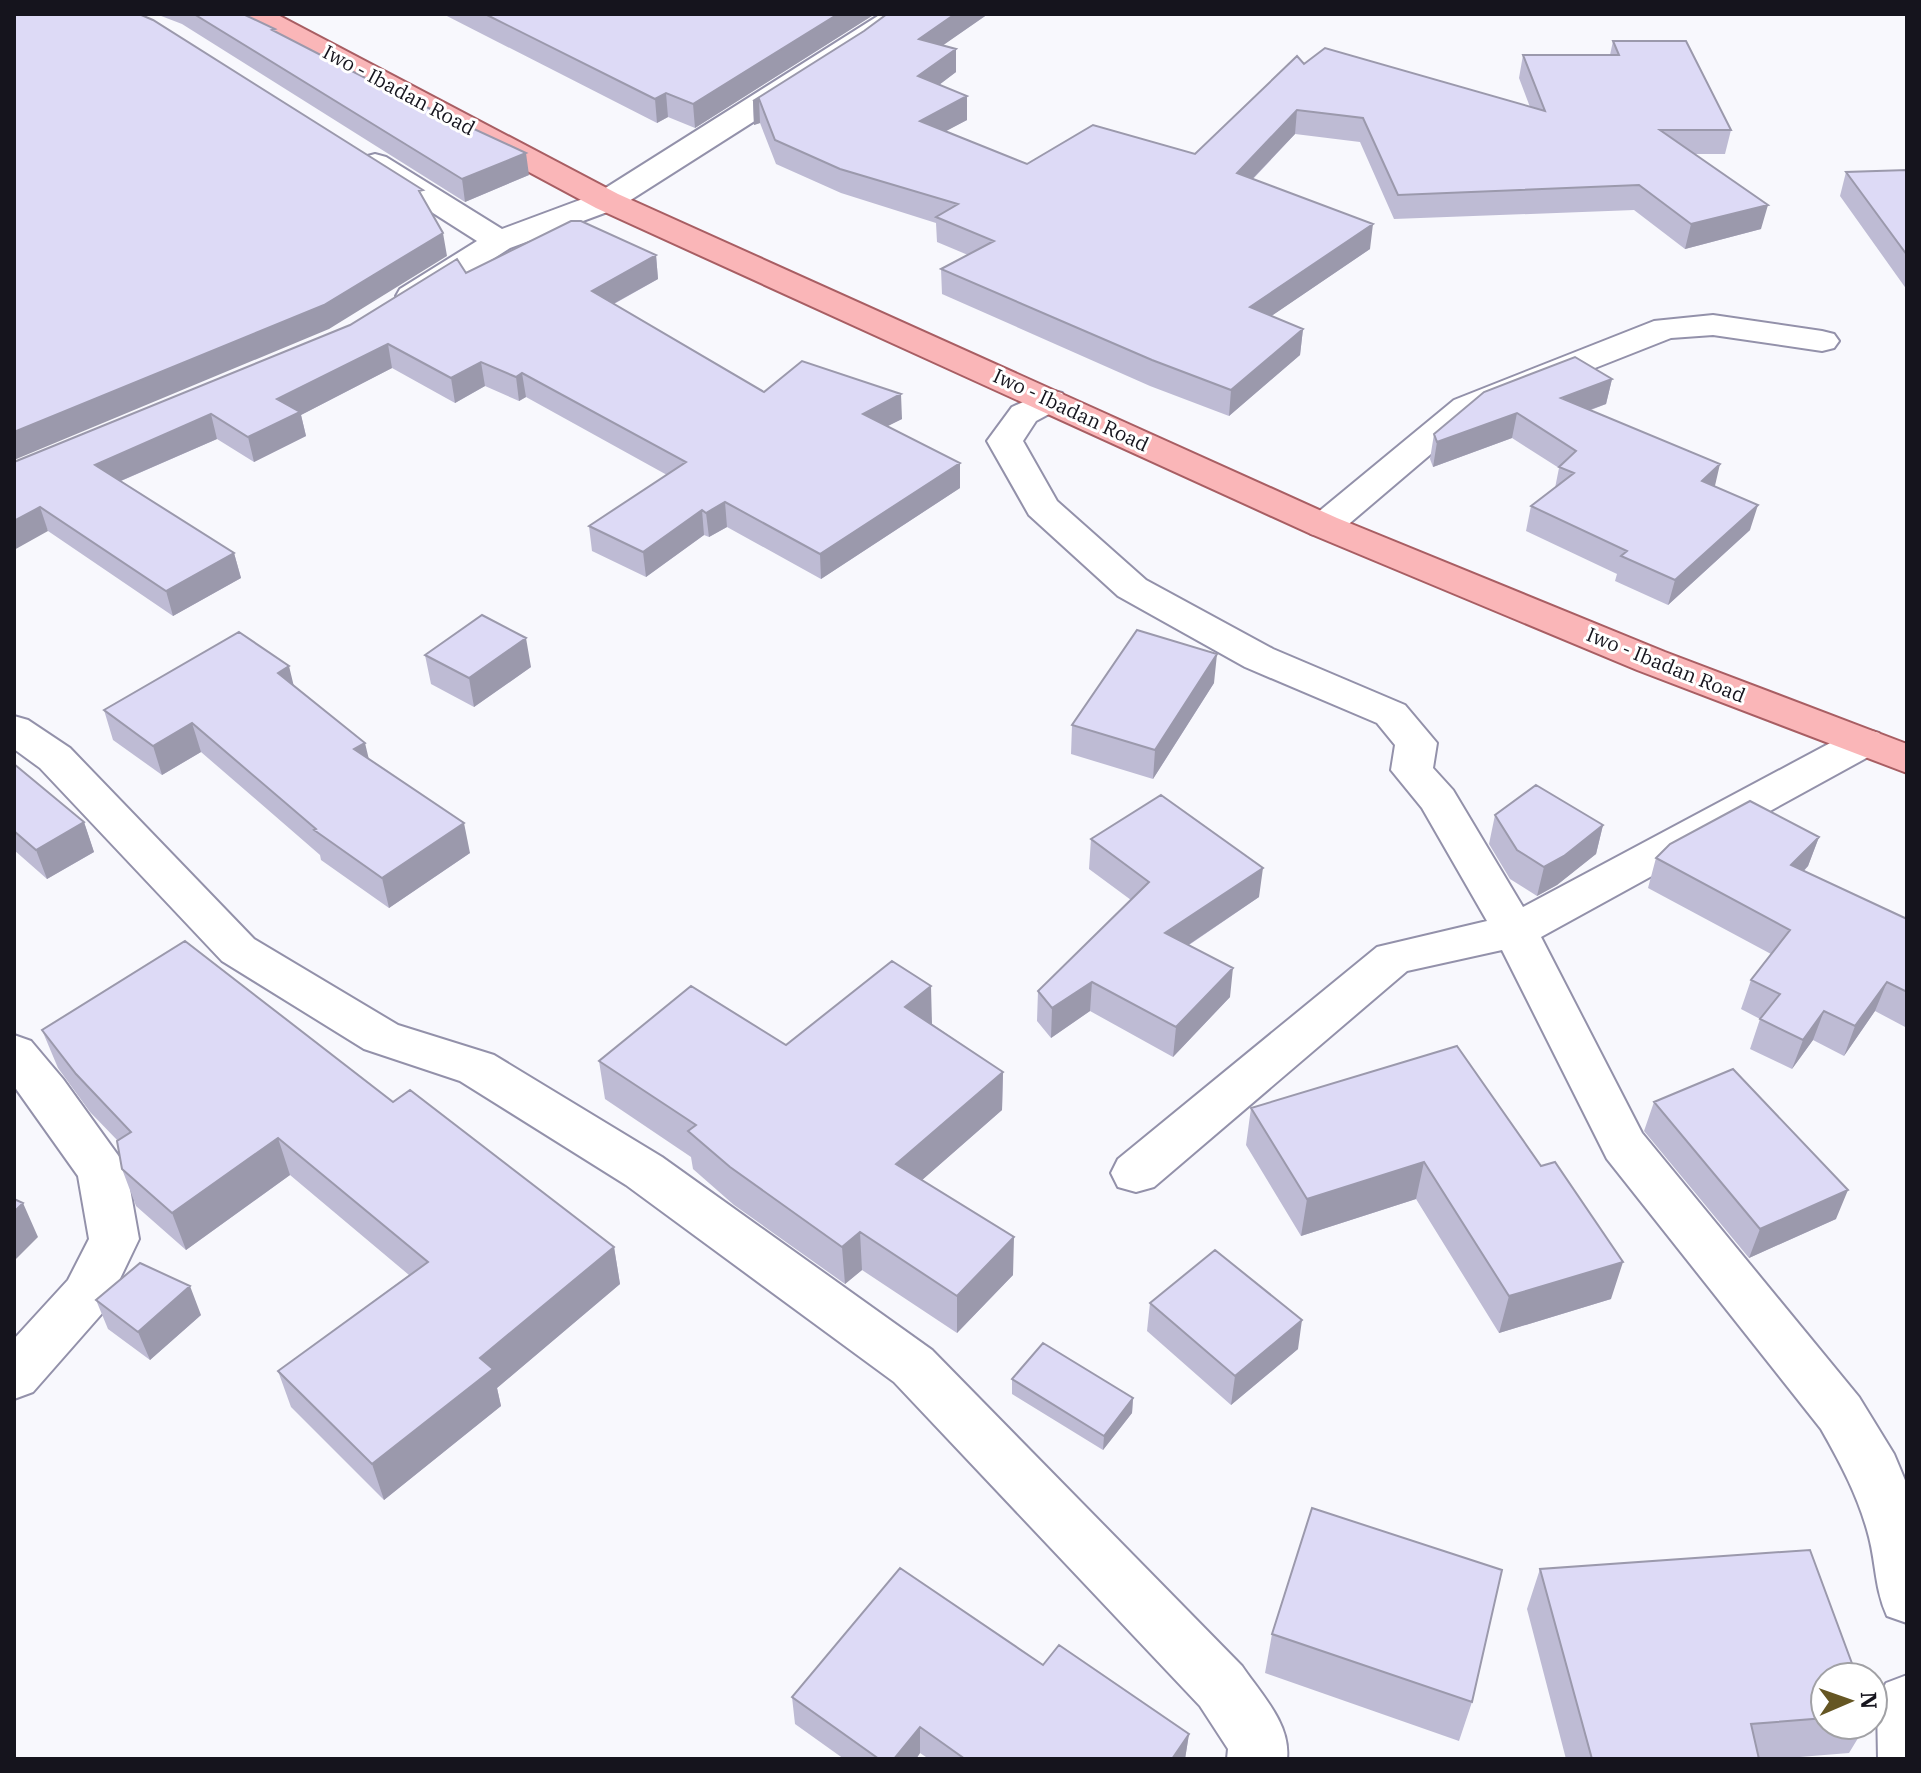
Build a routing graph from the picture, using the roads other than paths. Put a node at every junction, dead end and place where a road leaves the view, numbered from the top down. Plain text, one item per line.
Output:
1 (256, 14) edge
2 (899, 14) edge
3 (354, 150) edge
4 (607, 201) junction
5 (499, 241) junction
6 (381, 315) edge
7 (1822, 341) dead end
8 (1050, 400) junction
9 (1324, 526) junction
10 (14, 729) edge
11 (1864, 742) junction
12 (1907, 759) edge
13 (1515, 931) junction
14 (14, 1053) edge
15 (1136, 1173) dead end
16 (14, 1376) edge
17 (1907, 1597) edge
18 (1907, 1703) edge
19 (1907, 1756) edge
20 (1257, 1759) edge

1 - 4 main road, Iwo - Ibadan Road
2 - 4 street
3 - 5 street
4 - 5 street
4 - 8 main road, Iwo - Ibadan Road
5 - 6 street
7 - 9 street
8 - 9 main road, Iwo - Ibadan Road
8 - 13 street
9 - 11 main road, Iwo - Ibadan Road
10 - 20 street
11 - 12 main road, Iwo - Ibadan Road
11 - 13 street
13 - 15 street
13 - 17 street
14 - 16 street
18 - 19 street

